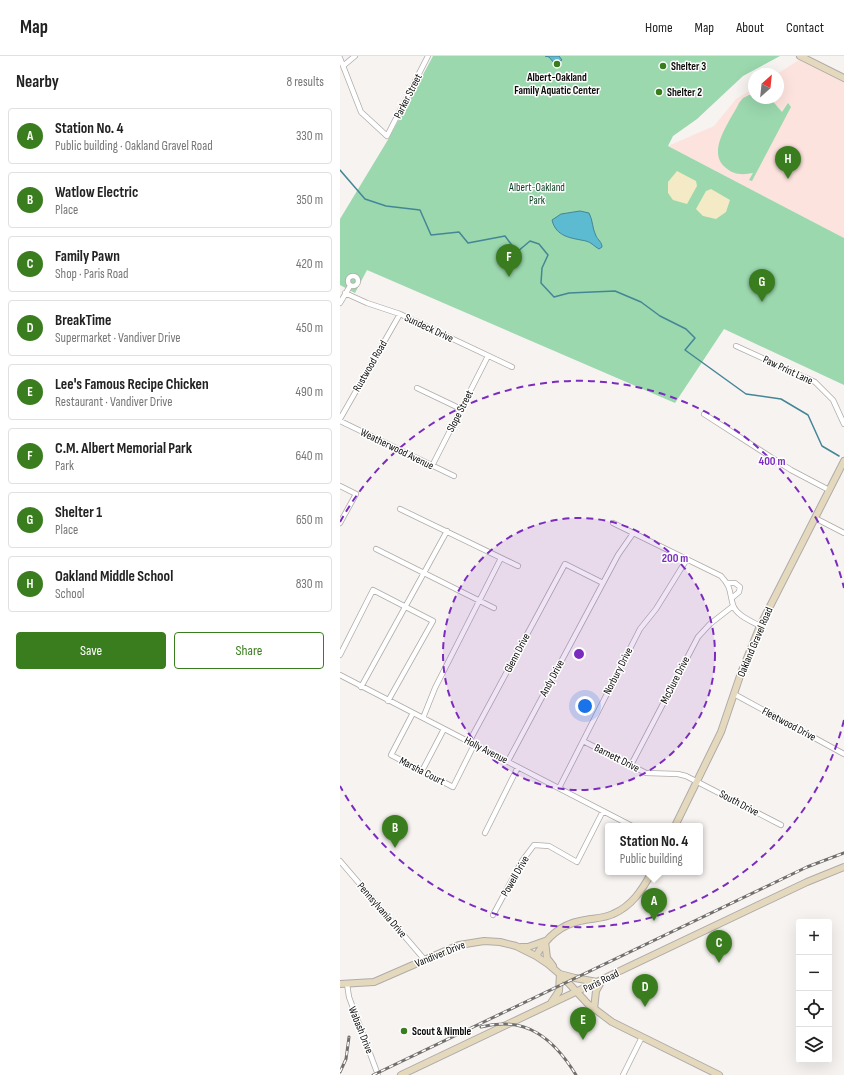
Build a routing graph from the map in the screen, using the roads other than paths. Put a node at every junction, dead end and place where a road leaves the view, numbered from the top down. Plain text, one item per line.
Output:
1 (355, 56) edge
2 (428, 56) edge
3 (800, 56) edge
4 (340, 58) edge
5 (343, 66) junction
6 (844, 78) edge
7 (350, 286) dead end
8 (346, 293) junction
9 (340, 303) edge
10 (400, 314) junction
11 (736, 346) dead end
12 (488, 356) junction
13 (512, 367) dead end
14 (417, 388) dead end
15 (461, 409) junction
16 (704, 414) dead end
17 (340, 420) edge
18 (844, 424) edge
19 (844, 461) edge
20 (432, 466) junction
21 (454, 476) dead end
22 (340, 486) edge
23 (829, 490) junction
24 (400, 509) dead end
25 (815, 518) junction
26 (340, 523) edge
27 (613, 524) dead end
28 (447, 531) junction
29 (634, 532) junction
30 (844, 533) edge
31 (376, 549) dead end
32 (501, 558) junction
33 (687, 559) junction
34 (518, 566) dead end
35 (423, 574) junction
36 (603, 583) junction
37 (728, 583) junction
38 (733, 598) junction
39 (480, 602) junction
40 (404, 606) junction
41 (733, 606) junction
42 (494, 608) dead end
43 (760, 626) junction
44 (340, 655) edge
45 (340, 675) edge
46 (361, 687) junction
47 (734, 694) junction
48 (388, 701) junction
49 (413, 713) junction
50 (423, 718) junction
51 (444, 729) junction
52 (583, 741) junction
53 (472, 744) junction
54 (844, 754) edge
55 (508, 762) junction
56 (631, 765) junction
57 (518, 767) junction
58 (422, 770) junction
59 (697, 781) junction
60 (453, 787) joint
61 (560, 788) junction
62 (603, 812) junction
63 (626, 823) edge
64 (676, 823) edge
65 (781, 825) dead end
66 (485, 833) dead end
67 (340, 861) edge
68 (844, 867) edge
69 (650, 875) edge
70 (493, 915) dead end
71 (545, 942) junction
72 (516, 946) junction
73 (536, 956) junction
74 (424, 959) junction
75 (558, 973) junction
76 (600, 981) junction
77 (340, 984) edge
78 (347, 984) junction
79 (576, 992) junction
80 (550, 1005) junction
81 (594, 1009) junction
82 (642, 1037) junction
83 (378, 1075) edge
84 (401, 1075) edge
85 (623, 1075) edge
86 (719, 1075) edge

1 - 5 street
2 - 5 street, Parker Street
3 - 6 main road
4 - 5 street
7 - 8 street
8 - 9 street
8 - 10 street, Sundeck Drive
10 - 12 street, Sundeck Drive
10 - 17 street, Rustwood Road
11 - 18 street, Paw Print Lane
12 - 13 street, Sundeck Drive
12 - 15 street, Slope Street
14 - 15 street
15 - 20 street, Slope Street
16 - 23 street
17 - 20 street, Weatherwood Avenue
19 - 23 main road, Oakland Gravel Road
20 - 21 street, Weatherwood Avenue
22 - 26 street
23 - 25 main road, Oakland Gravel Road
24 - 28 street
25 - 30 street
25 - 43 main road, Oakland Gravel Road
27 - 29 street
28 - 32 street
28 - 35 street
29 - 33 street
29 - 36 street, Andy Drive
31 - 35 street
32 - 34 street
32 - 39 street
33 - 37 street
33 - 52 street, Norbury Drive
35 - 39 street
35 - 40 street
36 - 53 street, Glenn Drive
36 - 55 street, Andy Drive
37 - 38 street
37 - 38 street
38 - 41 street
39 - 42 street
39 - 50 street
40 - 44 street
40 - 46 street
40 - 48 street
41 - 43 street
41 - 56 street, McClure Drive
43 - 47 main road, Oakland Gravel Road
45 - 46 street, Holly Avenue
46 - 48 street, Holly Avenue
47 - 54 street, Fleetwood Drive
47 - 59 main road, Oakland Gravel Road
48 - 49 street, Holly Avenue
49 - 50 street, Holly Avenue
49 - 58 street, Marsha Court
50 - 51 street, Holly Avenue
51 - 53 street, Holly Avenue
51 - 58 street
52 - 56 street, Barnett Drive
52 - 61 street, Norbury Drive
53 - 55 street, Holly Avenue
53 - 60 street, Glenn Drive
55 - 57 street, Holly Avenue
56 - 59 street, Barnett Drive
57 - 61 street, Holly Avenue
57 - 66 street
58 - 60 street, Marsha Court
59 - 64 main road, Oakland Gravel Road
59 - 65 street, South Drive
61 - 62 street, Holly Avenue
62 - 63 street, Holly Avenue
62 - 70 street, Powell Drive
67 - 74 street, Pennsylvania Drive
68 - 76 main road, Paris Road
69 - 71 main road
71 - 72 main road
71 - 73 main road
71 - 75 main road
72 - 73 main road, Vandiver Drive
72 - 74 main road, Vandiver Drive
73 - 75 main road, Vandiver Drive
74 - 78 main road, Vandiver Drive
75 - 76 main road
75 - 79 main road, Vandiver Drive
75 - 80 main road
76 - 79 main road, Paris Road
76 - 81 main road
77 - 78 main road, Vandiver Drive
78 - 83 street, Wabash Drive
79 - 80 main road, Paris Road
79 - 81 main road, Vandiver Drive
80 - 84 main road, Paris Road
81 - 82 main road, Vandiver Drive
82 - 85 street
82 - 86 main road, Vandiver Drive

